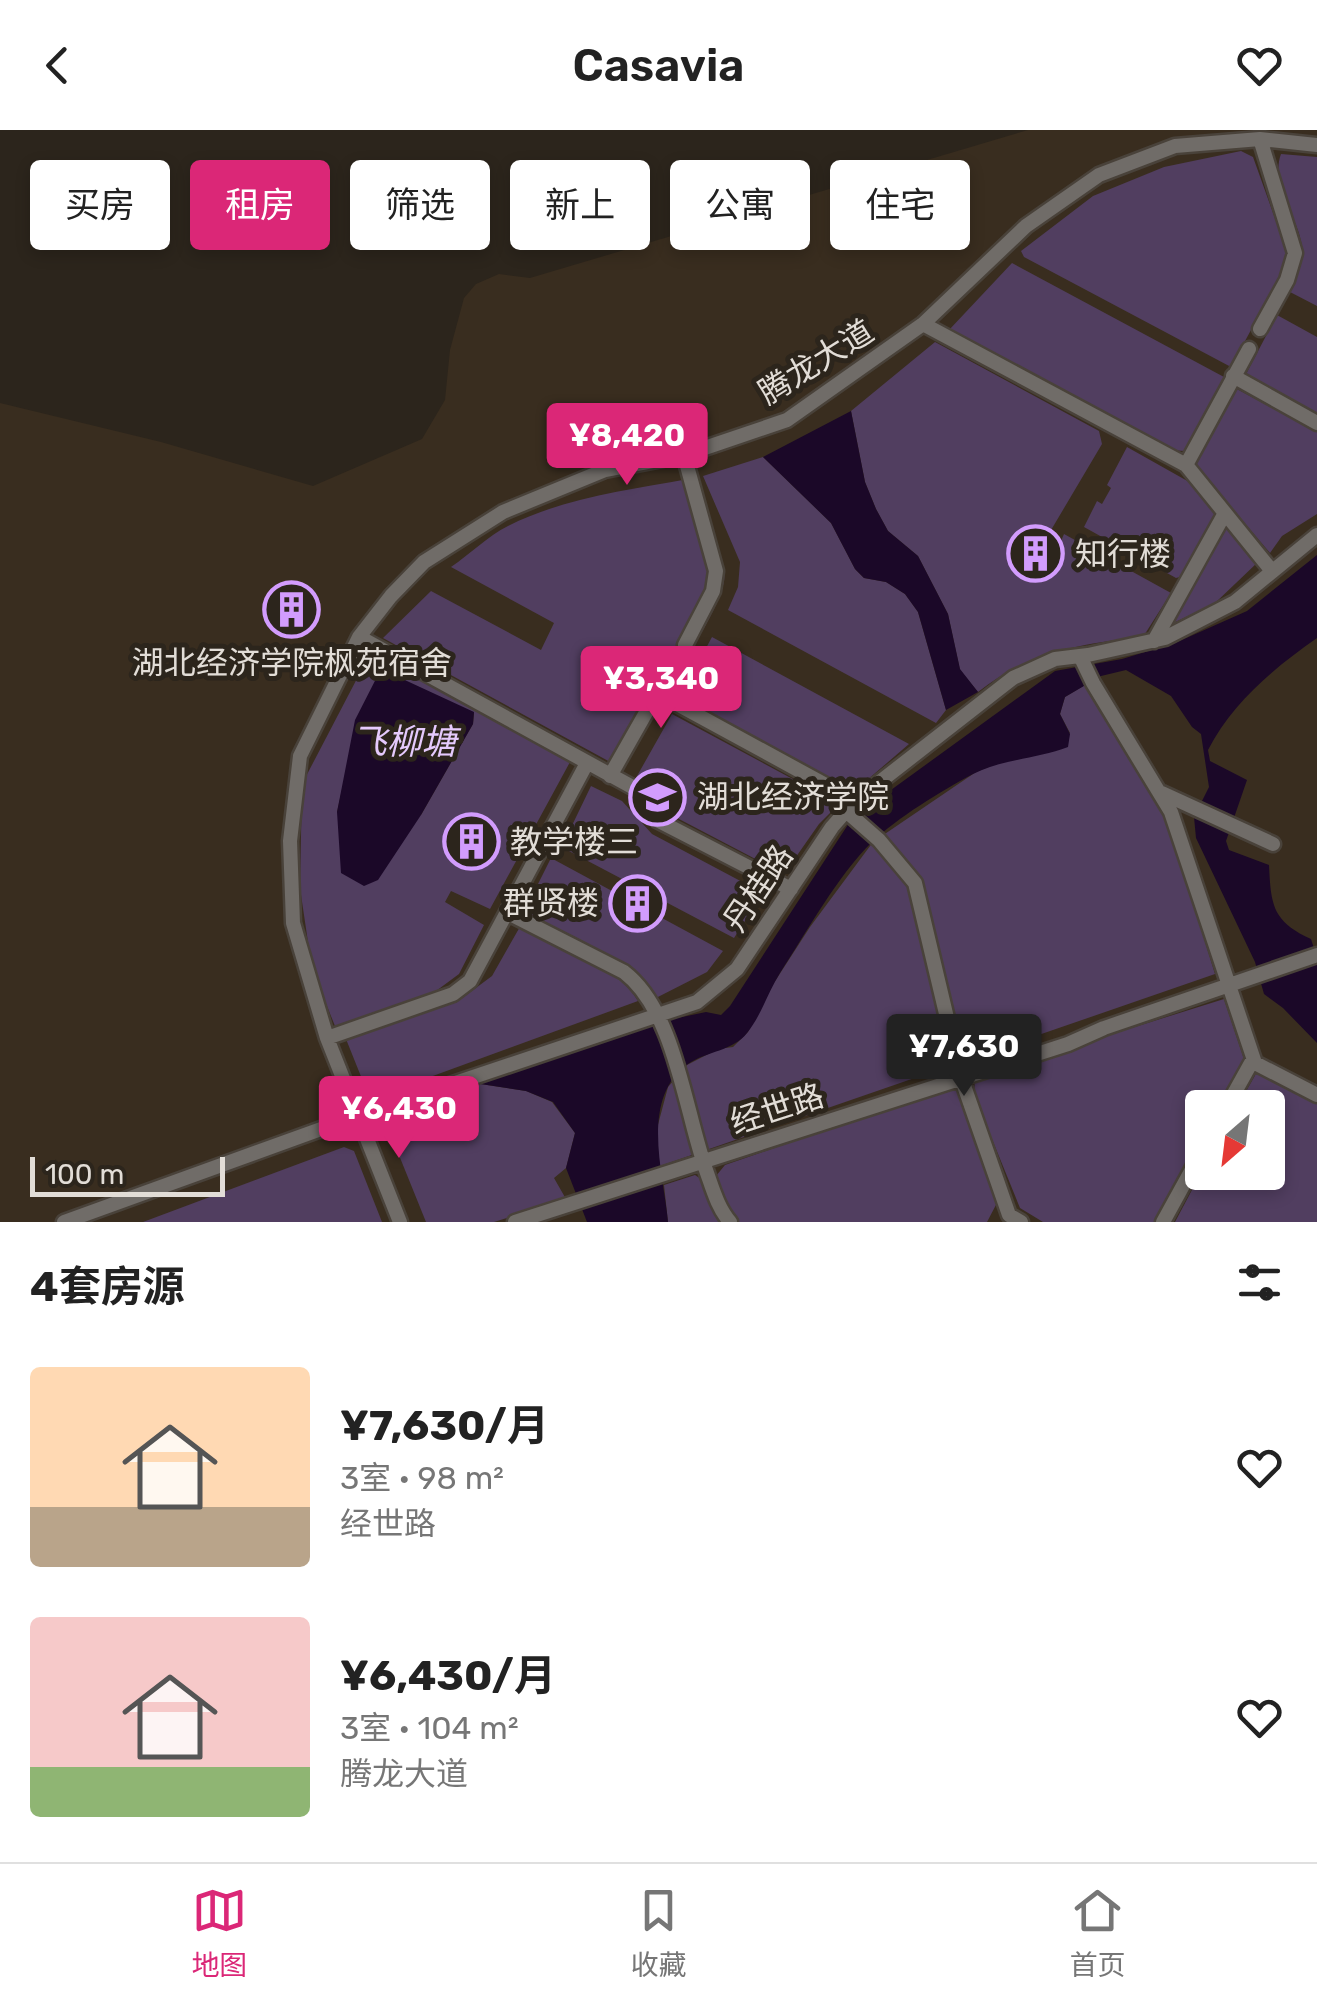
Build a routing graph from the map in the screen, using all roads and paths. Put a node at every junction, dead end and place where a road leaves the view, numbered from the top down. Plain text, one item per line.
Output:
1 (1260, 139) junction
2 (1317, 144) edge
3 (923, 324) junction
4 (1260, 329) dead end
5 (1249, 349) dead end
6 (1234, 376) junction
7 (1317, 423) edge
8 (684, 455) junction
9 (1186, 464) junction
10 (1225, 513) junction
11 (1317, 535) edge
12 (1272, 571) junction
13 (359, 637) junction
14 (1154, 641) junction
15 (685, 645) dead end
16 (1080, 657) junction
17 (674, 665) dead end
18 (656, 693) junction
19 (588, 763) junction
20 (610, 776) junction
21 (1162, 793) junction
22 (851, 809) junction
23 (1274, 844) dead end
24 (791, 888) junction
25 (508, 912) junction
26 (1317, 955) edge
27 (1229, 987) junction
28 (659, 1018) junction
29 (327, 1038) junction
30 (1255, 1063) junction
31 (961, 1076) junction
32 (1236, 1090) edge
33 (1317, 1095) edge
34 (357, 1116) junction
35 (703, 1162) junction
36 (1185, 1182) edge
37 (1009, 1220) edge
38 (64, 1222) edge
39 (400, 1222) edge
40 (515, 1222) edge
41 (730, 1222) edge
42 (1163, 1222) edge

1 - 2 street, 腾龙大道
1 - 3 street, 腾龙大道
1 - 4 street
3 - 8 street, 腾龙大道
3 - 9 street
5 - 6 street
6 - 7 street
6 - 9 street
8 - 13 street, 腾龙大道
8 - 15 street
9 - 10 street
10 - 12 street
10 - 14 street
11 - 12 street, 丹桂路
12 - 14 street, 丹桂路
13 - 19 street
13 - 29 street, 腾龙大道
14 - 16 street, 丹桂路
16 - 21 street
16 - 22 street, 丹桂路
17 - 18 street
18 - 20 street
18 - 22 street
19 - 20 street
19 - 25 street
20 - 24 street
21 - 23 street
21 - 27 street
22 - 24 street, 丹桂路
22 - 31 street
24 - 28 street, 丹桂路
25 - 28 street
25 - 29 street
26 - 27 street, 经世路
27 - 30 street
27 - 31 street, 经世路
28 - 34 street, 丹桂路
28 - 35 street
29 - 34 street, 腾龙大道
30 - 32 street
30 - 33 street
31 - 35 street, 经世路
31 - 37 street
34 - 38 street, 丹桂路
34 - 39 street, 腾龙大道
35 - 40 street, 经世路
35 - 41 street
36 - 42 street

